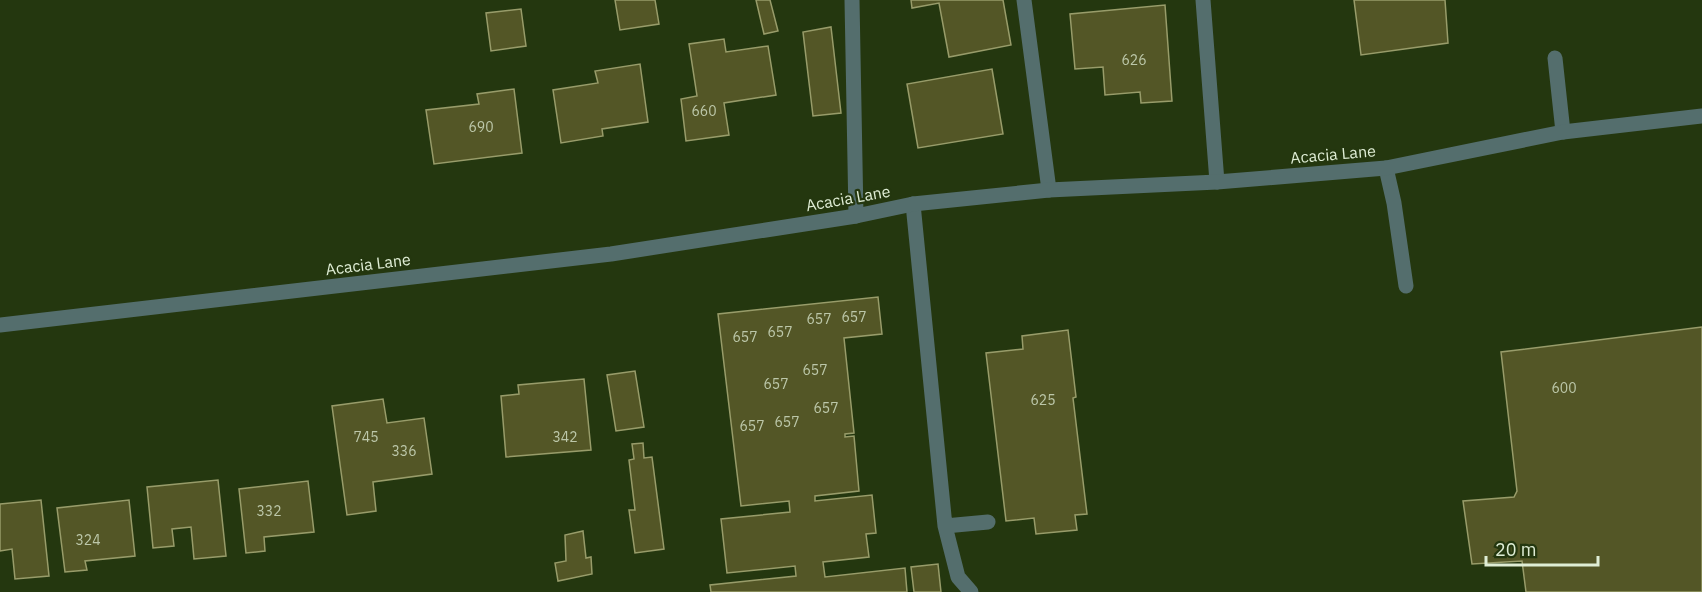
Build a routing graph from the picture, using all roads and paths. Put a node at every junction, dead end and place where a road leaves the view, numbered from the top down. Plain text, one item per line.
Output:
1 (852, 0) edge
2 (1024, 0) edge
3 (1203, 0) edge
4 (1555, 58) dead end
5 (1702, 116) edge
6 (1563, 132) junction
7 (1386, 168) junction
8 (1217, 182) junction
9 (1049, 190) junction
10 (913, 204) junction
11 (856, 216) junction
12 (1406, 286) dead end
13 (0, 325) edge
14 (988, 522) dead end
15 (945, 526) junction
16 (971, 592) edge

1 - 11 street
2 - 9 street
3 - 8 street
4 - 6 street
5 - 6 street, Acacia Lane
6 - 7 street, Acacia Lane
7 - 8 street, Acacia Lane
7 - 12 street
8 - 9 street, Acacia Lane
9 - 10 street, Acacia Lane
10 - 11 street, Acacia Lane
10 - 15 street
11 - 13 street, Acacia Lane
14 - 15 street
15 - 16 street

